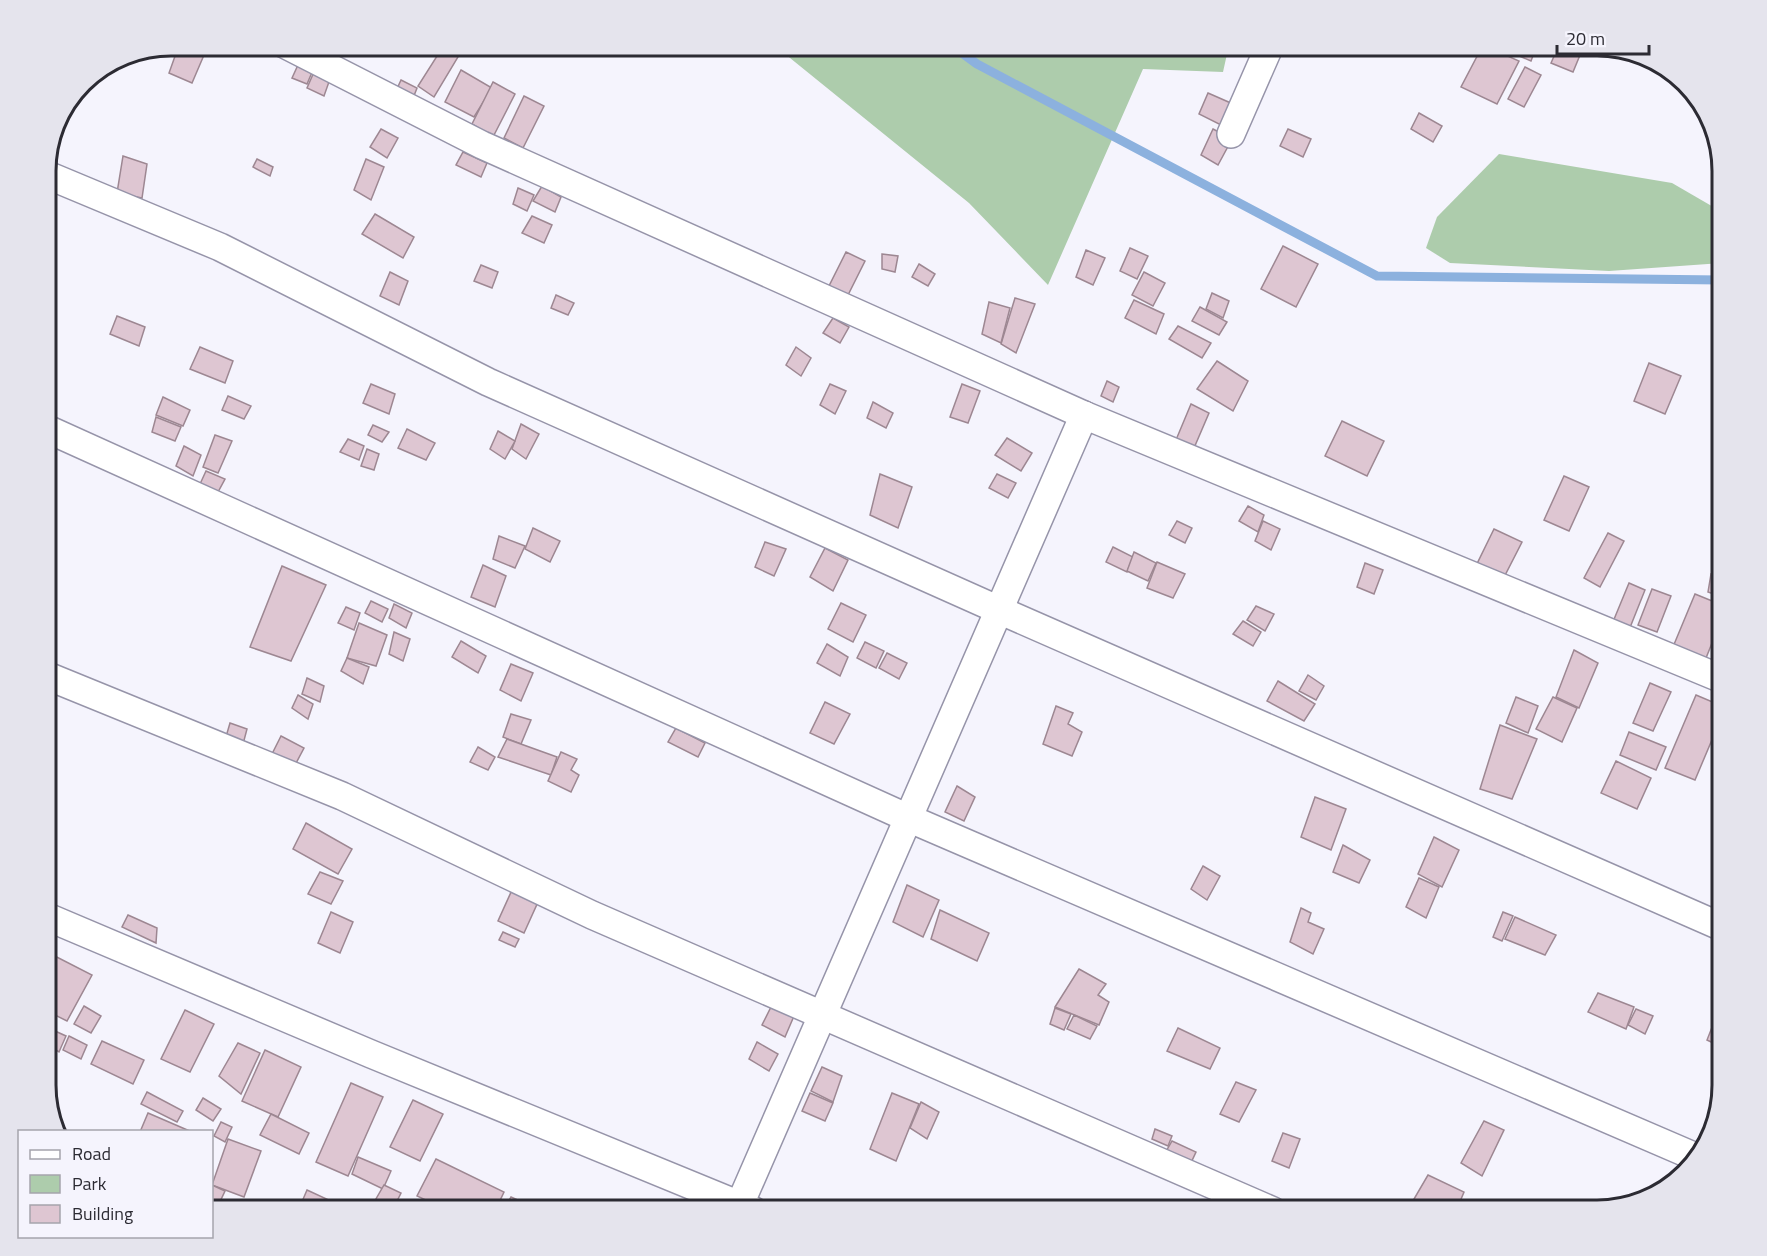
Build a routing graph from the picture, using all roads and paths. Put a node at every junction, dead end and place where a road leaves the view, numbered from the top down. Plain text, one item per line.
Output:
1 (308, 56) edge
2 (1265, 56) edge
3 (1231, 134) dead end
4 (56, 179) edge
5 (1084, 415) junction
6 (56, 433) edge
7 (999, 610) junction
8 (1712, 676) edge
9 (56, 679) edge
10 (908, 818) junction
11 (56, 921) edge
12 (1712, 923) edge
13 (822, 1015) junction
14 (1689, 1154) edge
15 (722, 1200) edge
16 (748, 1200) edge
17 (1248, 1200) edge

1 - 5 street
2 - 3 street
4 - 7 street
5 - 7 street
5 - 8 street
6 - 10 street
7 - 10 street
7 - 12 street
9 - 13 street
10 - 13 street
10 - 14 street
11 - 15 street
13 - 16 street
13 - 17 street

